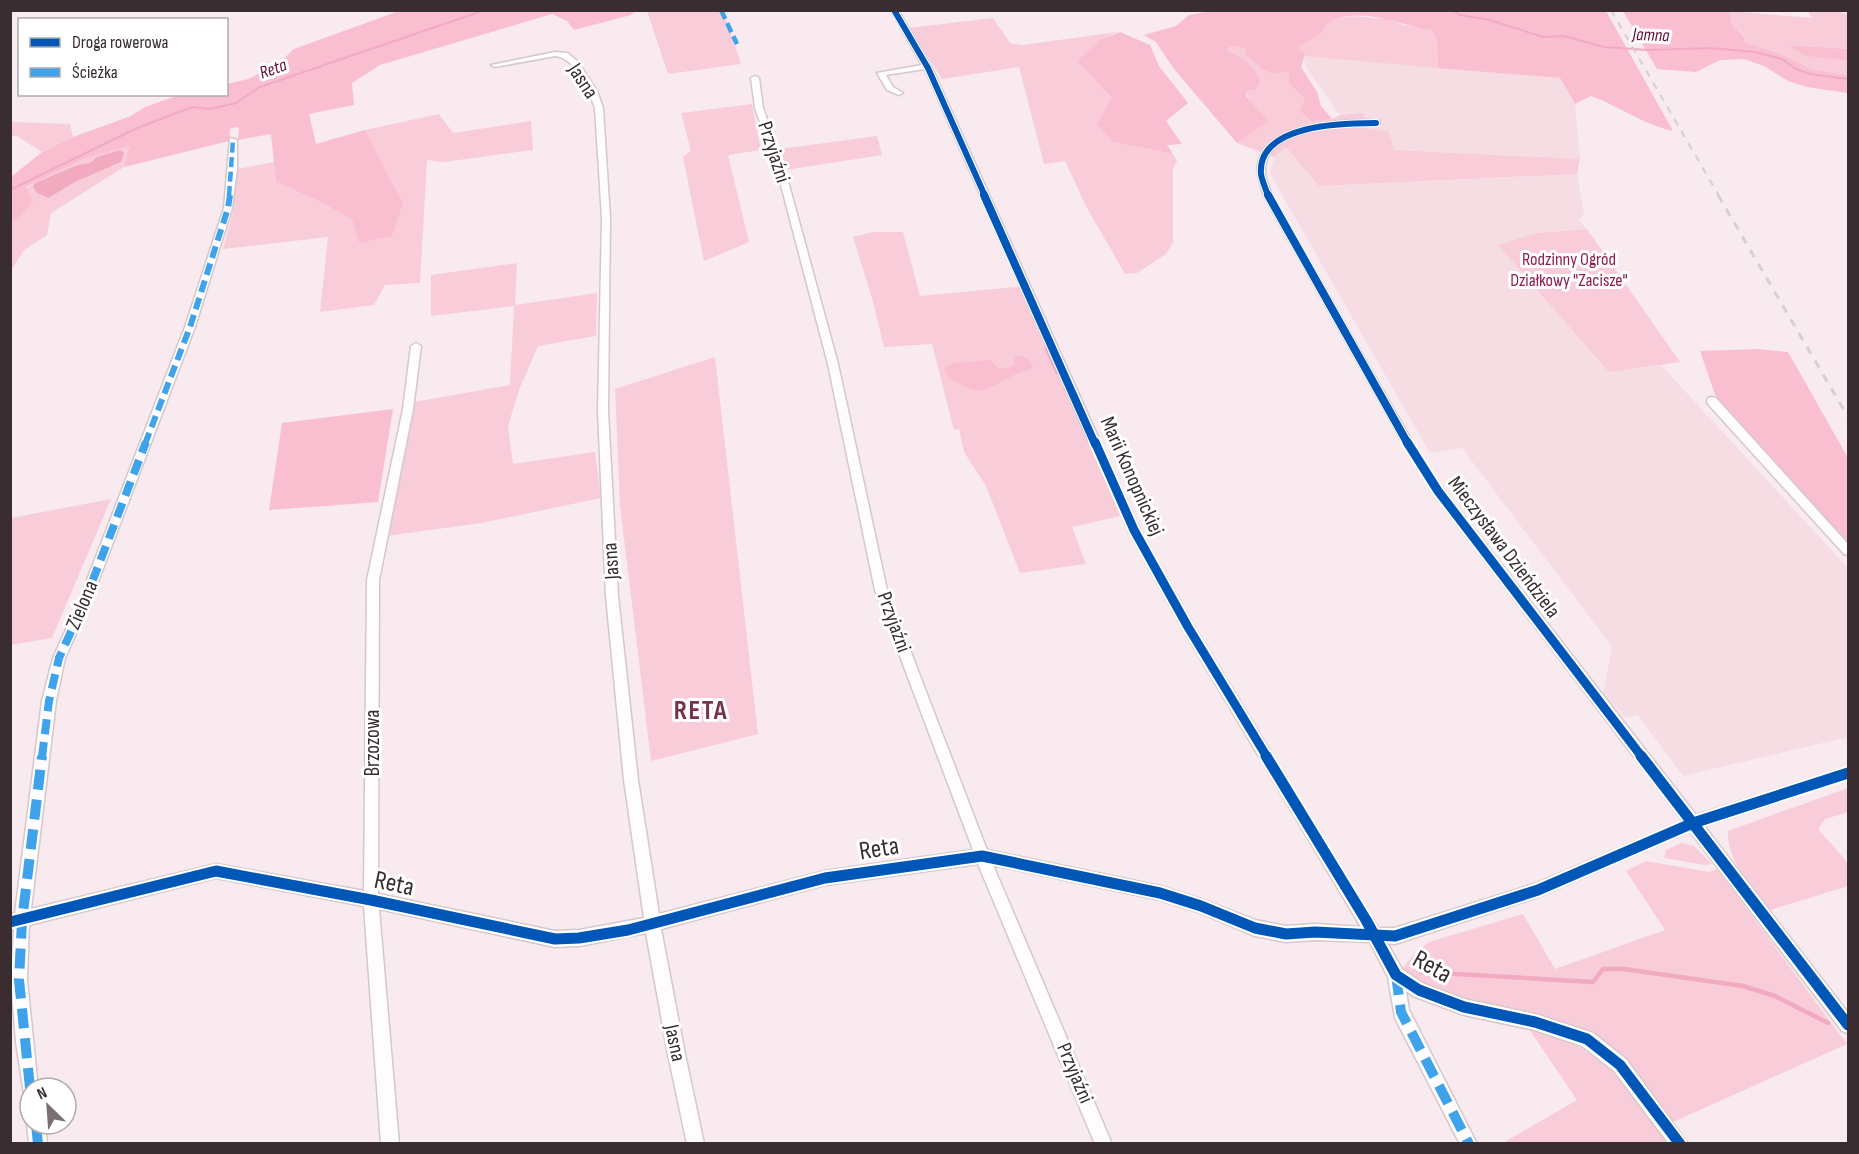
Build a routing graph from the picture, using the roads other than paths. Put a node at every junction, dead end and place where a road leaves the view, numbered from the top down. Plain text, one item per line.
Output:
1 (894, 10) edge
2 (495, 65) dead end
3 (927, 66) junction
4 (755, 78) dead end
5 (899, 93) dead end
6 (1376, 123) dead end
7 (233, 140) dead end
8 (416, 346) dead end
9 (1712, 401) dead end
10 (1848, 551) edge
11 (1848, 773) edge
12 (1693, 823) junction
13 (982, 856) junction
14 (371, 900) junction
15 (16, 921) edge
16 (653, 924) junction
17 (1375, 937) junction
18 (1396, 975) junction
19 (1848, 1024) edge
20 (28, 1076) edge
21 (390, 1143) edge
22 (696, 1143) edge
23 (1104, 1143) edge
24 (1469, 1143) edge
25 (1680, 1143) edge

1 - 3 street, Marii Konopnickiej
2 - 16 street, Jasna
3 - 5 street
3 - 17 street, Marii Konopnickiej
4 - 13 street, Przyjaźni
6 - 12 street, Mieczysława Dzieńdziela
7 - 15 street, Zielona
8 - 14 street, Brzozowa
9 - 10 street
11 - 12 street
12 - 17 street
12 - 19 street, Mieczysława Dzieńdziela
13 - 16 street, Reta
13 - 17 street, Reta
13 - 23 street, Przyjaźni
14 - 15 street, Reta
14 - 16 street, Reta
14 - 21 street, Brzozowa
15 - 20 street, Zielona
16 - 22 street, Jasna
17 - 18 street, Reta
18 - 24 street
18 - 25 street, Reta

